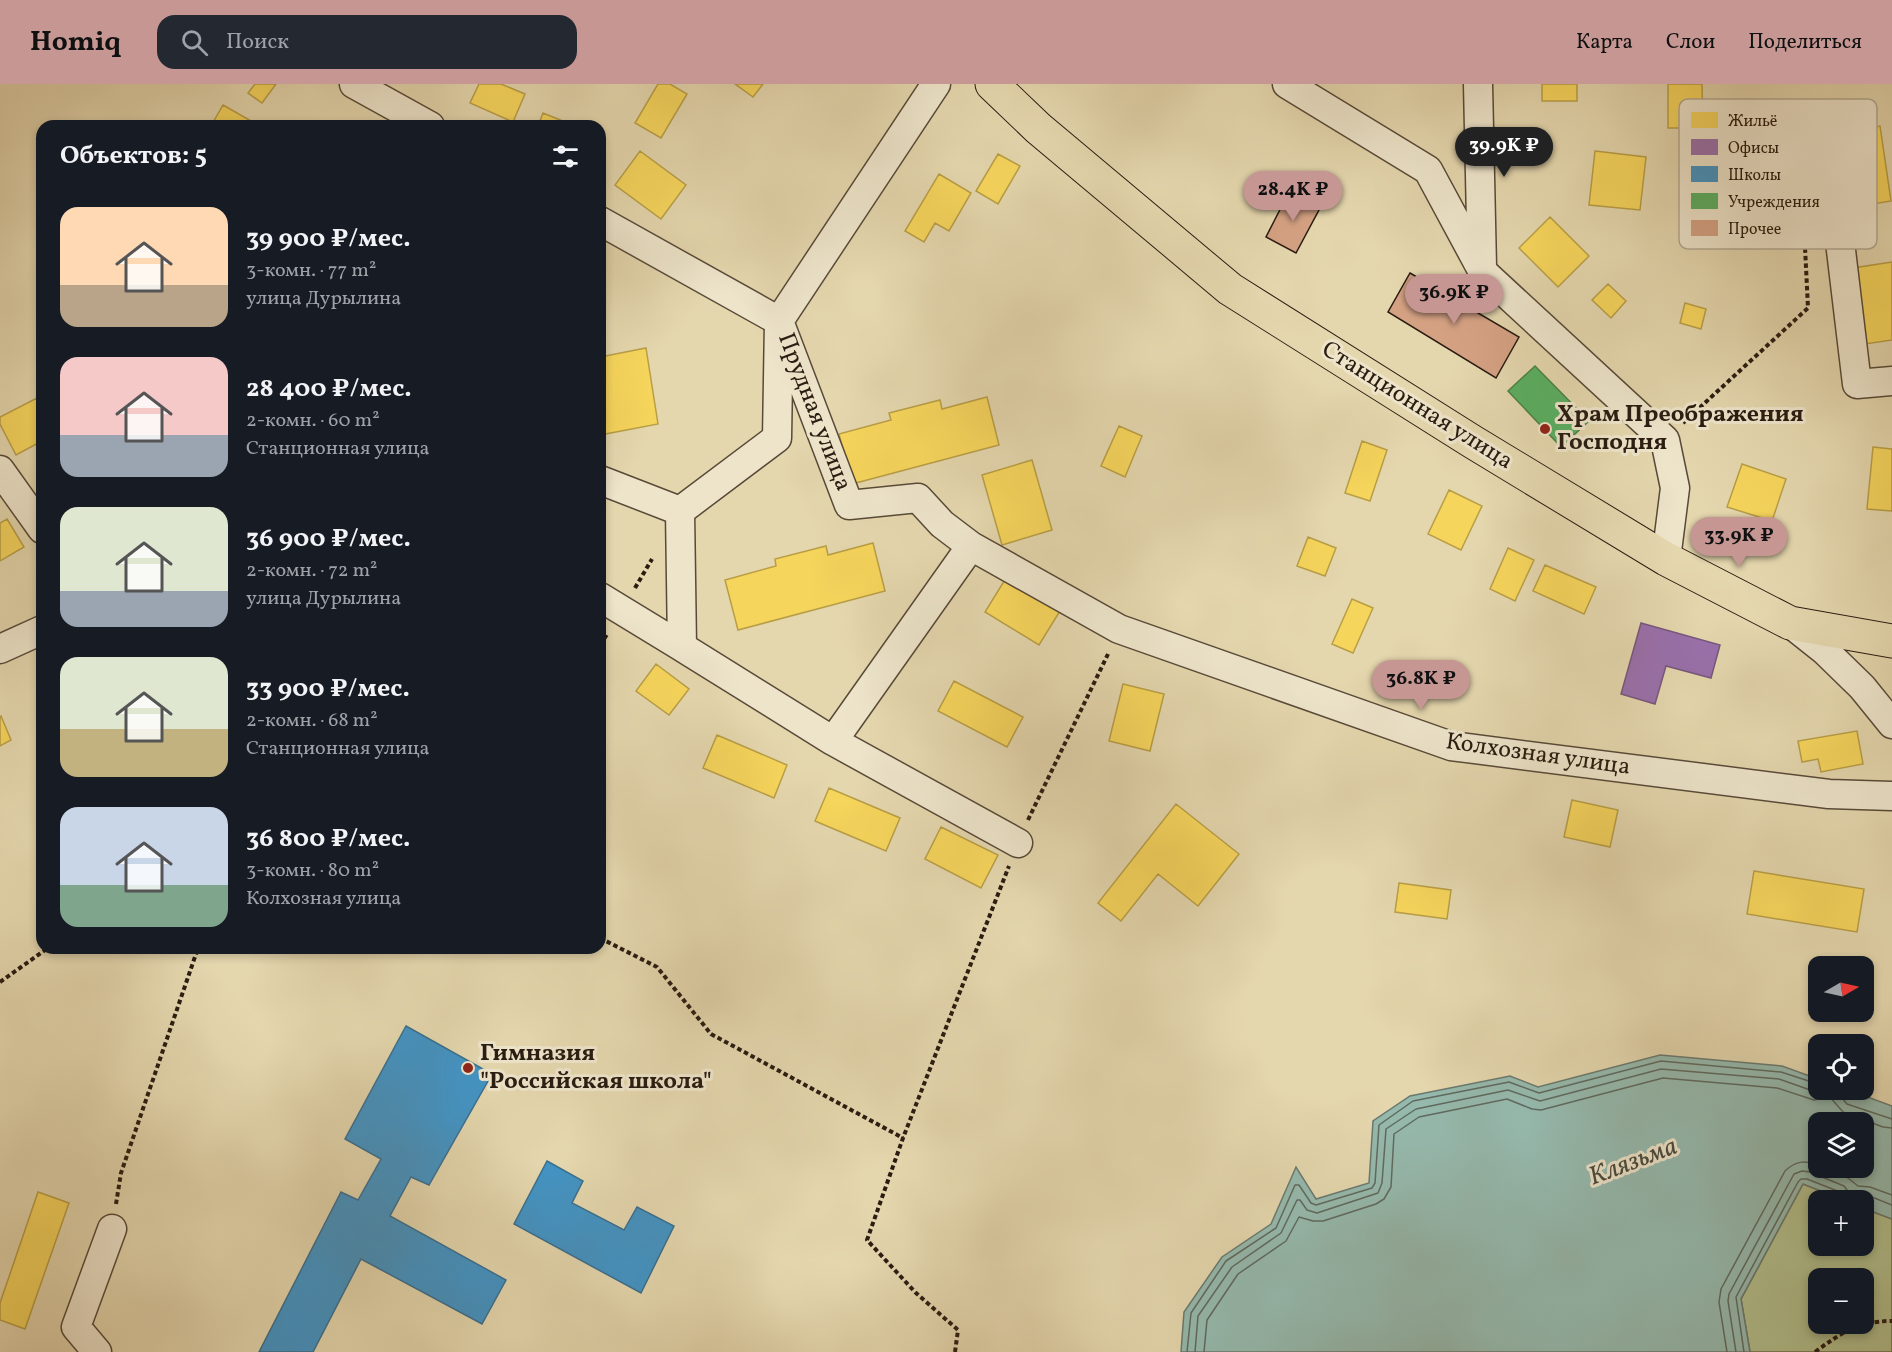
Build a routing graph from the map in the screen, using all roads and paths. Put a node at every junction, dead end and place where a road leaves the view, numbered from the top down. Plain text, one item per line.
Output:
1 (354, 84) edge
2 (936, 84) edge
3 (992, 84) edge
4 (1287, 84) edge
5 (1479, 84) edge
6 (419, 120) edge
7 (606, 224) edge
8 (1805, 249) edge
9 (1841, 249) edge
10 (1483, 272) junction
11 (779, 321) junction
12 (1892, 381) edge
13 (1665, 440) junction
14 (0, 470) edge
15 (606, 482) edge
16 (680, 511) junction
17 (36, 521) edge
18 (971, 546) junction
19 (657, 551) dead end
20 (1666, 559) junction
21 (611, 605) edge
22 (1790, 623) junction
23 (1119, 629) junction
24 (36, 633) edge
25 (1892, 640) edge
26 (682, 647) junction
27 (0, 649) edge
28 (1892, 724) edge
29 (833, 741) junction
30 (1892, 796) edge
31 (1018, 843) junction
32 (606, 941) edge
33 (40, 954) edge
34 (196, 954) edge
35 (0, 982) edge
36 (903, 1138) junction
37 (112, 1229) joint
38 (1892, 1321) edge
39 (98, 1352) edge
40 (955, 1352) edge
41 (1815, 1352) edge

1 - 6 street
2 - 11 street, Прудная улица
3 - 20 main road, Станционная улица
4 - 10 street
5 - 10 street
7 - 11 street, Прудная улица
8 - 13 path
9 - 12 street
10 - 13 street
11 - 16 street
11 - 18 street, Прудная улица
13 - 20 street
14 - 17 street
15 - 16 street
16 - 26 street
18 - 23 street, Колхозная улица
18 - 29 street
19 - 21 path
20 - 22 main road, Станционная улица
21 - 26 street
22 - 25 main road, Станционная улица
22 - 28 street
23 - 30 street, Колхозная улица
23 - 31 path
24 - 27 street
26 - 29 street
29 - 31 street
31 - 36 path
32 - 36 path
33 - 35 path
34 - 37 path
36 - 40 path
37 - 39 street
38 - 41 path

